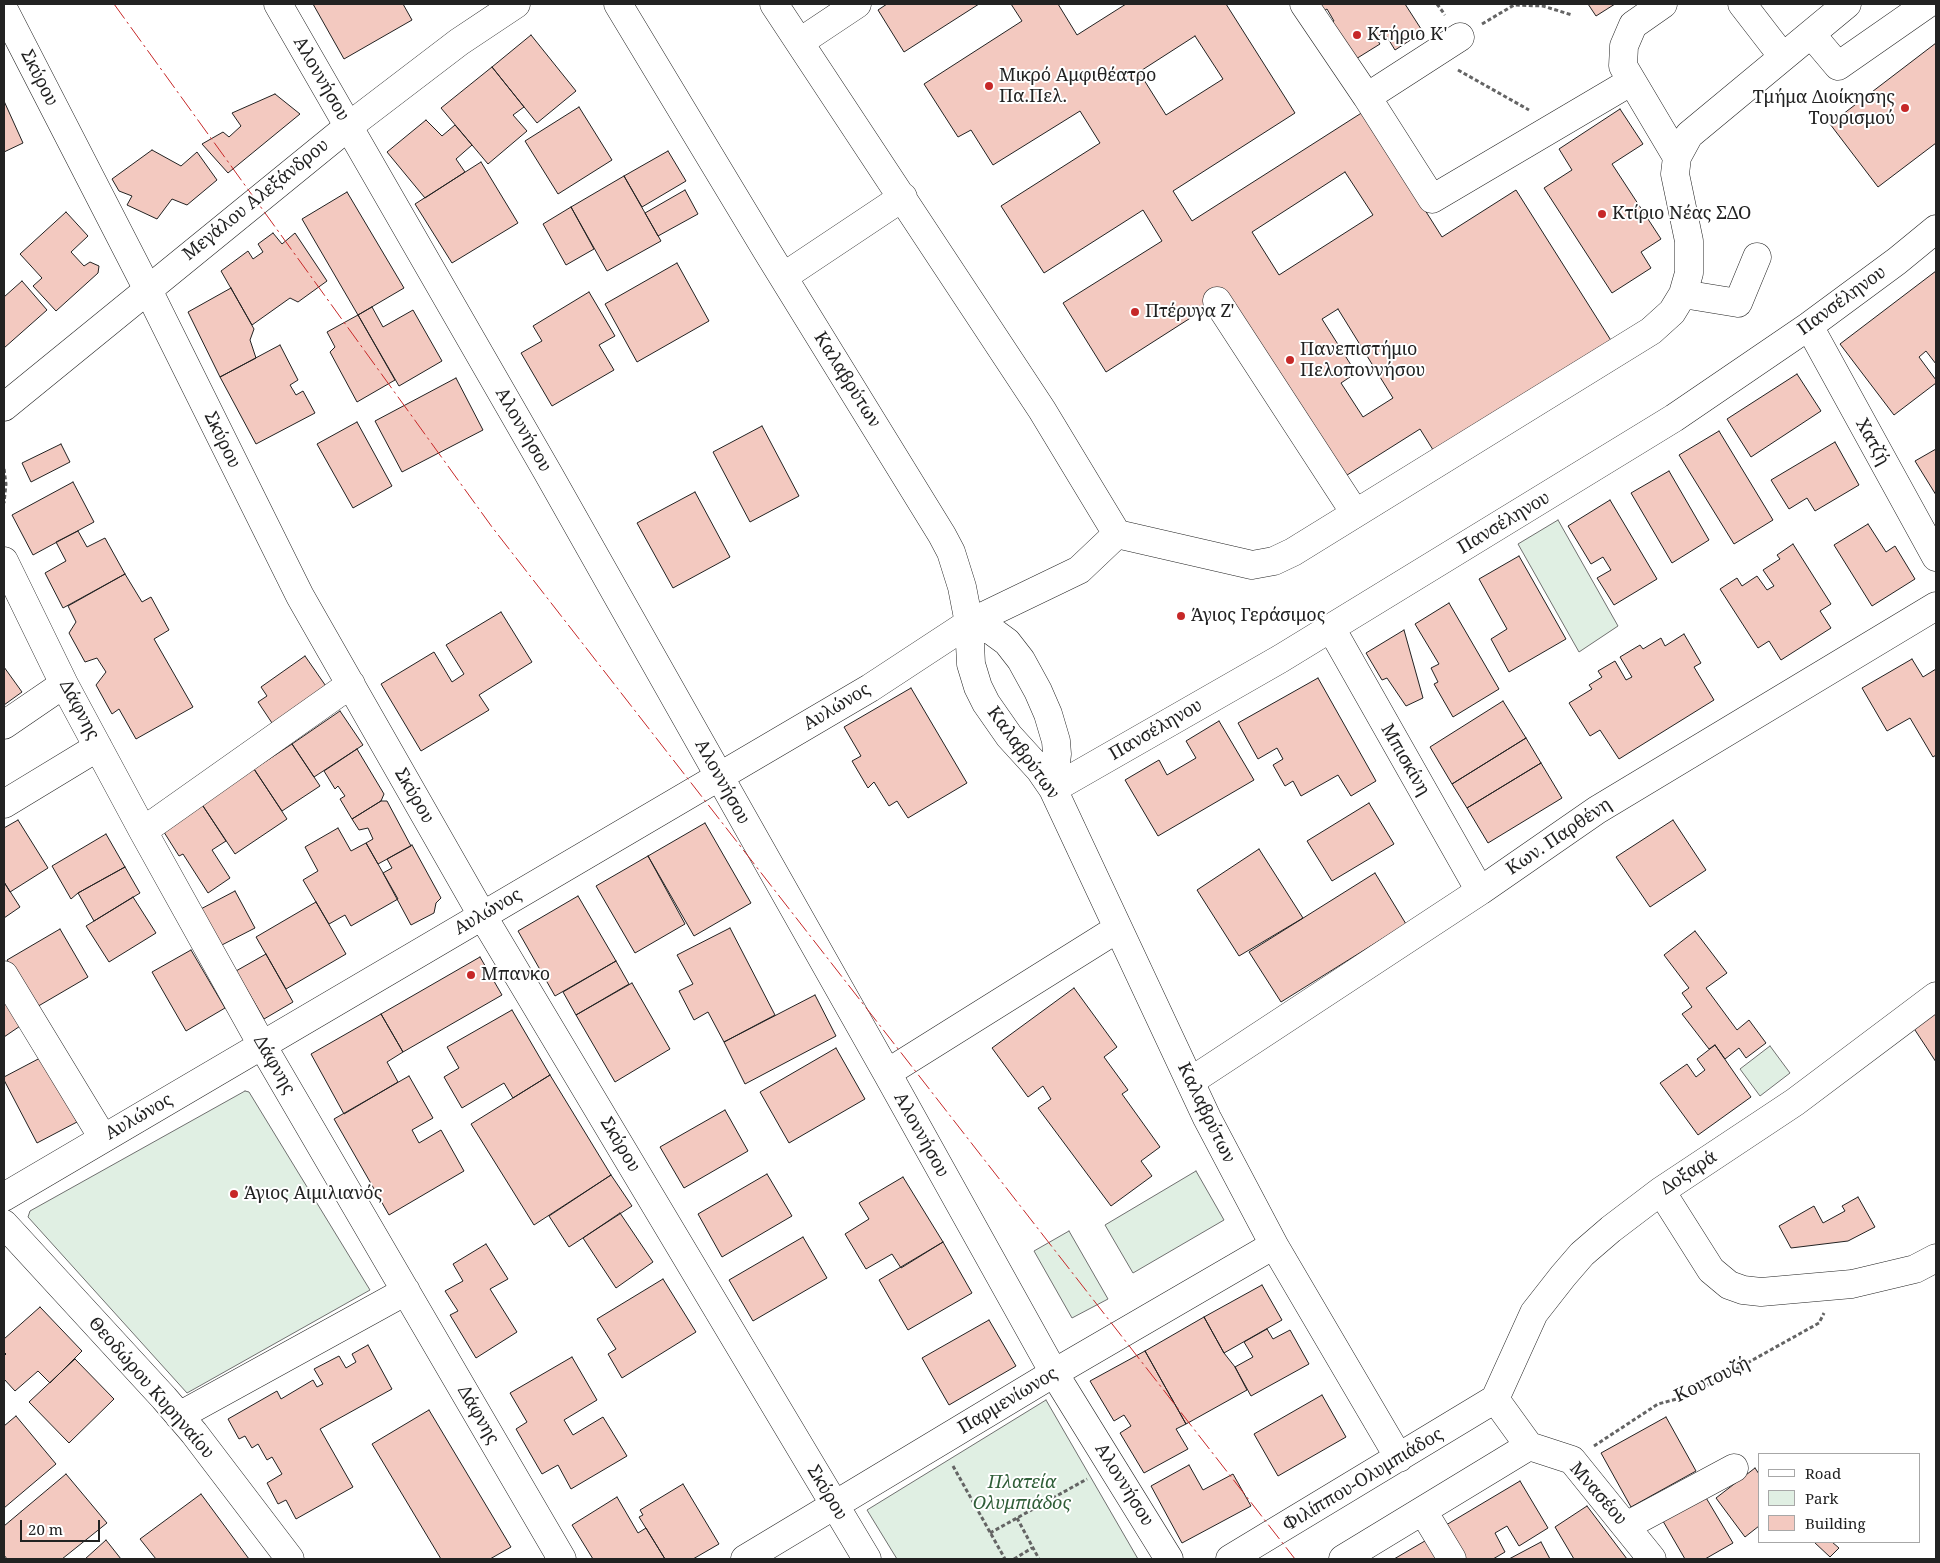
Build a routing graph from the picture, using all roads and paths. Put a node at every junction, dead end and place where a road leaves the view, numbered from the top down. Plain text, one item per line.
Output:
1 (278, 4) edge
2 (516, 4) edge
3 (618, 4) edge
4 (774, 4) edge
5 (856, 4) edge
6 (1304, 4) edge
7 (1663, 4) edge
8 (1742, 4) edge
9 (1847, 4) edge
10 (1927, 4) edge
11 (4, 10) edge
12 (1572, 15) dead end
13 (1811, 34) junction
14 (1460, 37) joint
15 (800, 42) junction
16 (1432, 56) junction
17 (1783, 56) junction
18 (1632, 80) junction
19 (1367, 97) junction
20 (1556, 125) junction
21 (348, 126) junction
22 (1677, 157) junction
23 (903, 197) junction
24 (1936, 229) edge
25 (1757, 257) dead end
26 (783, 277) junction
27 (147, 288) junction
28 (1683, 294) junction
29 (1217, 301) dead end
30 (1809, 326) junction
31 (4, 407) edge
32 (4, 469) edge
33 (4, 503) edge
34 (1355, 513) junction
35 (1928, 522) edge
36 (1117, 534) junction
37 (1936, 557) edge
38 (4, 561) edge
39 (1936, 606) edge
40 (969, 623) junction
41 (1331, 628) junction
42 (64, 684) junction
43 (351, 684) junction
44 (4, 725) edge
45 (98, 748) junction
46 (719, 778) junction
47 (1053, 789) junction
48 (4, 804) edge
49 (143, 831) junction
50 (1480, 891) junction
51 (482, 915) junction
52 (1117, 929) junction
53 (4, 975) edge
54 (1936, 996) edge
55 (262, 1045) junction
56 (887, 1073) junction
57 (1191, 1081) junction
58 (103, 1138) junction
59 (1661, 1192) junction
60 (4, 1197) edge
61 (4, 1224) edge
62 (1274, 1245) junction
63 (1936, 1258) edge
64 (1837, 1286) junction
65 (406, 1291) junction
66 (1054, 1373) junction
67 (1495, 1399) junction
68 (179, 1416) junction
69 (940, 1441) junction
70 (1529, 1446) junction
71 (1399, 1458) junction
72 (1572, 1460) junction
73 (1112, 1465) junction
74 (1734, 1468) dead end
75 (835, 1505) junction
76 (1423, 1510) junction
77 (1017, 1518) junction
78 (1626, 1526) junction
79 (990, 1533) junction
80 (1032, 1548) junction
81 (290, 1559) edge
82 (562, 1559) edge
83 (744, 1559) edge
84 (867, 1559) edge
85 (1005, 1559) edge
86 (1014, 1559) edge
87 (1039, 1559) edge
88 (1169, 1559) edge
89 (1230, 1559) edge
90 (1343, 1559) edge
91 (1452, 1559) edge
92 (1652, 1559) edge

1 - 21 street, Αλοννήσου
2 - 21 street, Μεγάλου Αλεξάνδρου
3 - 26 street, Καλαβρύτων
4 - 15 street
5 - 15 street
6 - 19 street
7 - 18 street
8 - 17 street
9 - 13 street
10 - 13 street
11 - 27 street, Σκύρου
12 - 14 path
13 - 17 street
14 - 16 street
15 - 23 street
16 - 19 street
16 - 20 path
17 - 22 street
18 - 20 street
18 - 22 street
19 - 20 street
21 - 27 street, Μεγάλου Αλεξάνδρου
21 - 46 street, Αλοννήσου
22 - 28 street
23 - 26 street
23 - 36 street
24 - 30 street, Πανσέληνου
25 - 28 street
26 - 40 street, Καλαβρύτων
27 - 31 street, Μεγάλου Αλεξάνδρου
27 - 43 street, Σκύρου
28 - 34 street
29 - 34 street
30 - 35 street, Χατζή
30 - 41 street, Πανσέληνου
32 - 33 path
34 - 36 street
35 - 37 street, Χατζή
36 - 40 street, Αυλώνος
38 - 42 street, Δάφνης
39 - 50 street, Κων. Παρθένη
40 - 46 street, Αυλώνος
40 - 47 street, Καλαβρύτων
40 - 47 street
41 - 47 street, Πανσέληνου
41 - 50 street, Μπισκίνη
42 - 44 street
42 - 45 street, Δάφνης
43 - 49 street
43 - 51 street, Σκύρου
45 - 48 street
45 - 49 street, Δάφνης
46 - 51 street, Αυλώνος
46 - 56 street, Αλοννήσου
47 - 52 street, Καλαβρύτων
49 - 55 street, Δάφνης
50 - 57 street, Κων. Παρθένη
51 - 55 street, Αυλώνος
51 - 75 street, Σκύρου
52 - 56 street
52 - 57 street, Καλαβρύτων
53 - 58 street
54 - 59 street, Δοξαρά
55 - 58 street, Αυλώνος
55 - 65 street, Δάφνης
56 - 66 street, Αλοννήσου
57 - 62 street, Καλαβρύτων
58 - 60 street, Αυλώνος
59 - 64 street
59 - 67 street, Δοξαρά
61 - 68 street, Θεοδώρου Κυρηναίου
62 - 66 street, Παρμενίωνος
62 - 71 street, Καλαβρύτων
63 - 64 street
64 - 72 path, Κουτουζή
65 - 68 street
65 - 82 street, Δάφνης
66 - 69 street, Παρμενίωνος
66 - 73 street, Αλοννήσου
67 - 70 street
67 - 71 street, Φιλίππου-Ολυμπιάδος
68 - 81 street, Θεοδώρου Κυρηναίου
69 - 75 street, Παρμενίωνος
69 - 79 path
70 - 72 street, Μνασέου
70 - 76 street
71 - 89 street, Φιλίππου-Ολυμπιάδος
72 - 78 street, Μνασέου
73 - 77 path
73 - 88 street, Αλοννήσου
74 - 78 street
75 - 83 street, Παρμενίωνος
75 - 84 street, Σκύρου
76 - 90 street
76 - 91 street
77 - 79 path
77 - 80 path
78 - 92 street, Μνασέου
79 - 85 path
80 - 86 path
80 - 87 path

